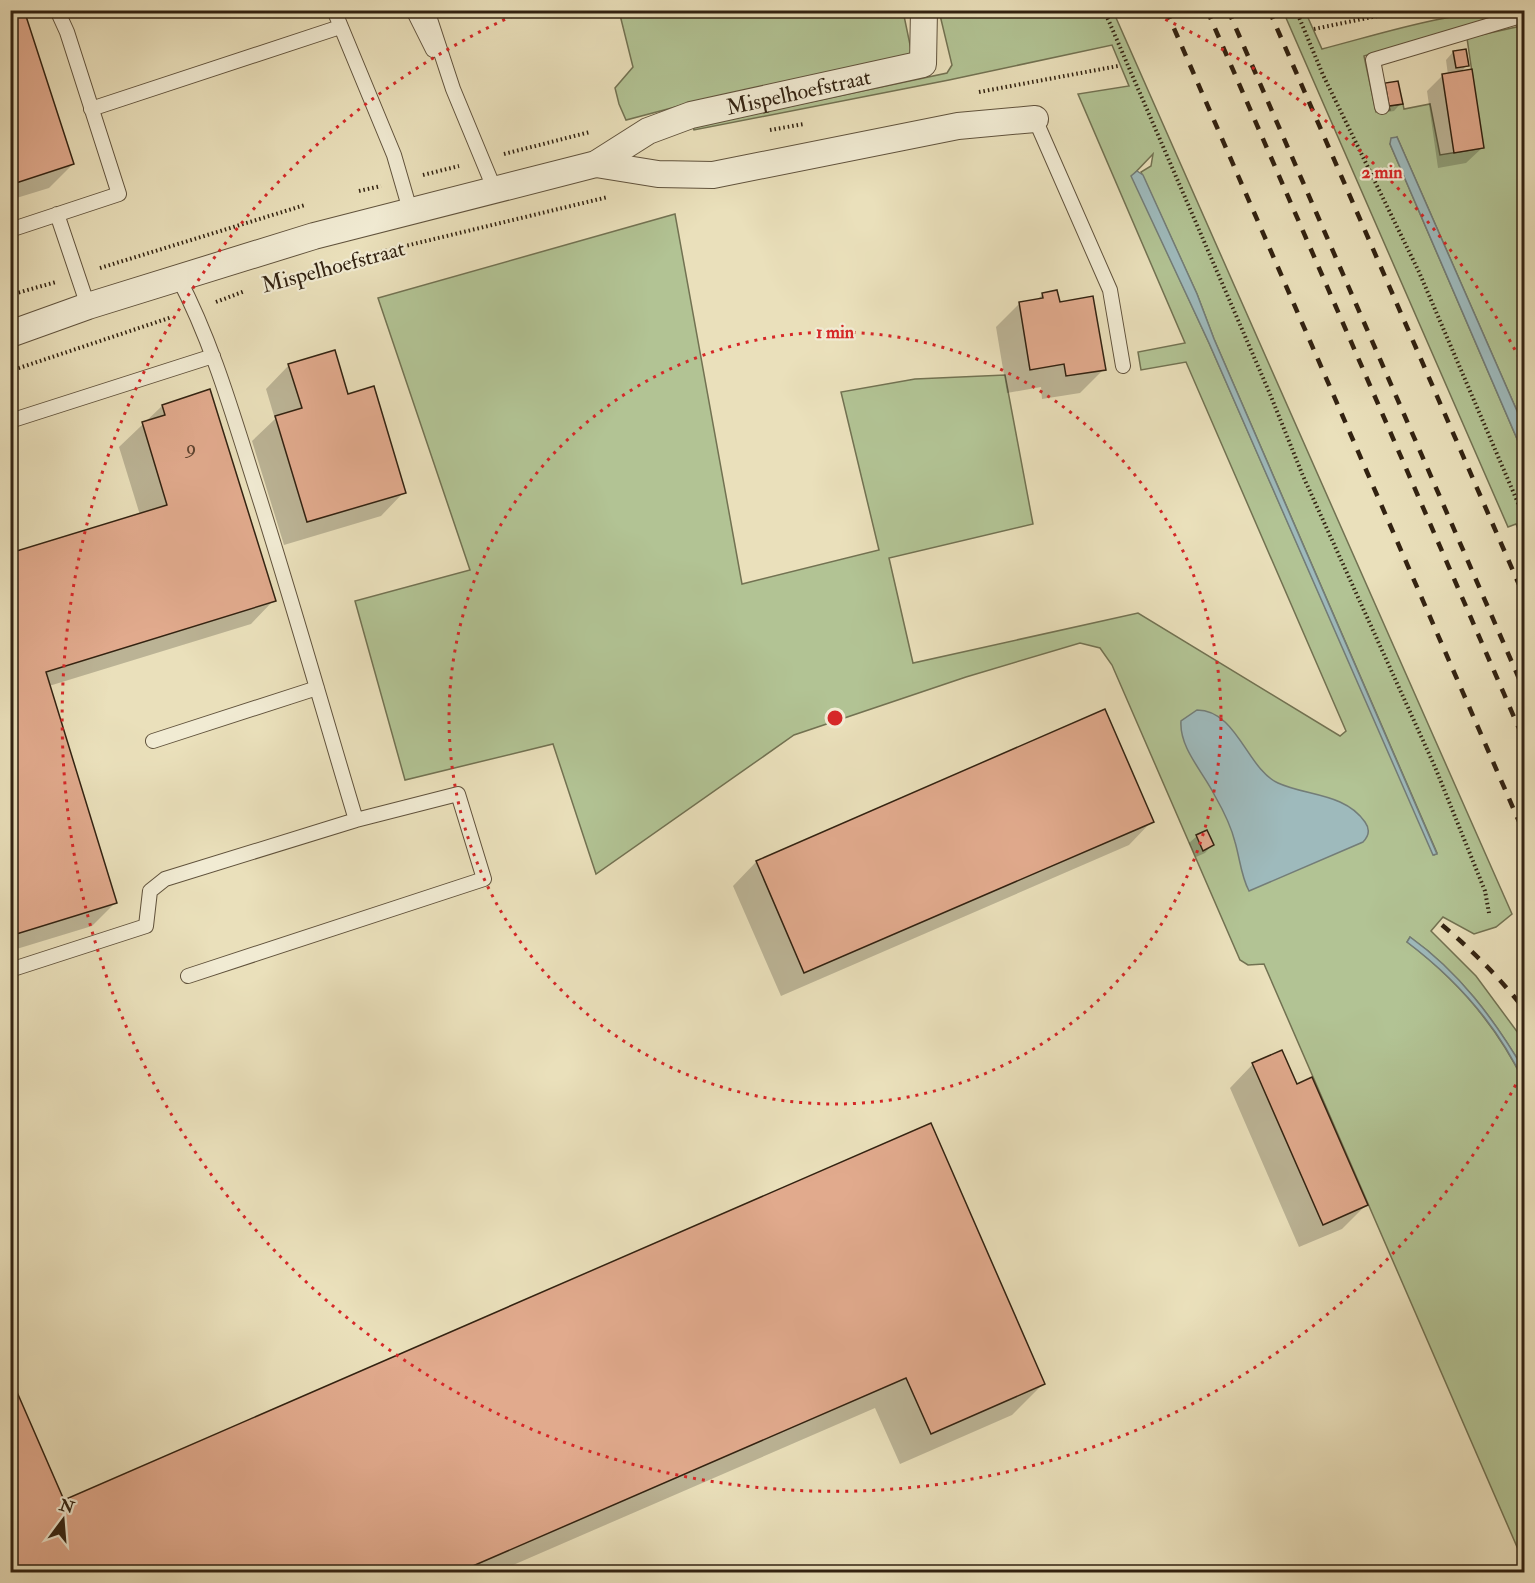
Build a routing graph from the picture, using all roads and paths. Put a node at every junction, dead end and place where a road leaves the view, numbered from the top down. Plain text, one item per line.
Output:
1 (57, 10) edge
2 (334, 10) edge
3 (413, 10) edge
4 (427, 10) edge
5 (924, 10) edge
6 (1104, 10) edge
7 (1296, 10) edge
8 (1406, 10) edge
9 (1524, 15) edge
10 (340, 27) junction
11 (1314, 29) dead end
12 (453, 89) junction
13 (1382, 107) dead end
14 (91, 109) junction
15 (1035, 119) joint
16 (596, 164) junction
17 (494, 189) junction
18 (608, 197) dead end
19 (410, 210) junction
20 (57, 214) junction
21 (10, 230) edge
22 (365, 256) dead end
23 (178, 277) junction
24 (250, 289) dead end
25 (88, 306) junction
26 (195, 310) junction
27 (1524, 326) edge
28 (10, 334) edge
29 (1524, 355) edge
30 (213, 356) junction
31 (1123, 366) dead end
32 (10, 371) edge
33 (10, 421) edge
34 (1524, 517) edge
35 (317, 688) junction
36 (153, 741) dead end
37 (356, 820) junction
38 (1489, 913) dead end
39 (10, 970) edge
40 (188, 976) dead end

1 - 14 lane
2 - 10 lane
3 - 12 lane
4 - 12 lane
5 - 16 street, Mispelhoefstraat
6 - 38 path
7 - 34 path
8 - 11 path
9 - 13 lane
10 - 14 lane
10 - 19 lane
12 - 17 lane
14 - 20 lane
15 - 16 street, Mispelhoefstraat
15 - 31 lane
16 - 17 street, Mispelhoefstraat
17 - 19 street, Mispelhoefstraat
18 - 22 path, Mispelhoefstraat
19 - 23 street, Mispelhoefstraat
20 - 21 lane
20 - 25 lane
23 - 25 street, Mispelhoefstraat
23 - 26 lane
24 - 26 path, Mispelhoefstraat
25 - 28 street, Mispelhoefstraat
26 - 30 lane
26 - 32 path, Mispelhoefstraat
27 - 29 path
30 - 33 lane
30 - 35 lane
35 - 36 lane
35 - 37 lane
37 - 39 lane
37 - 40 lane

